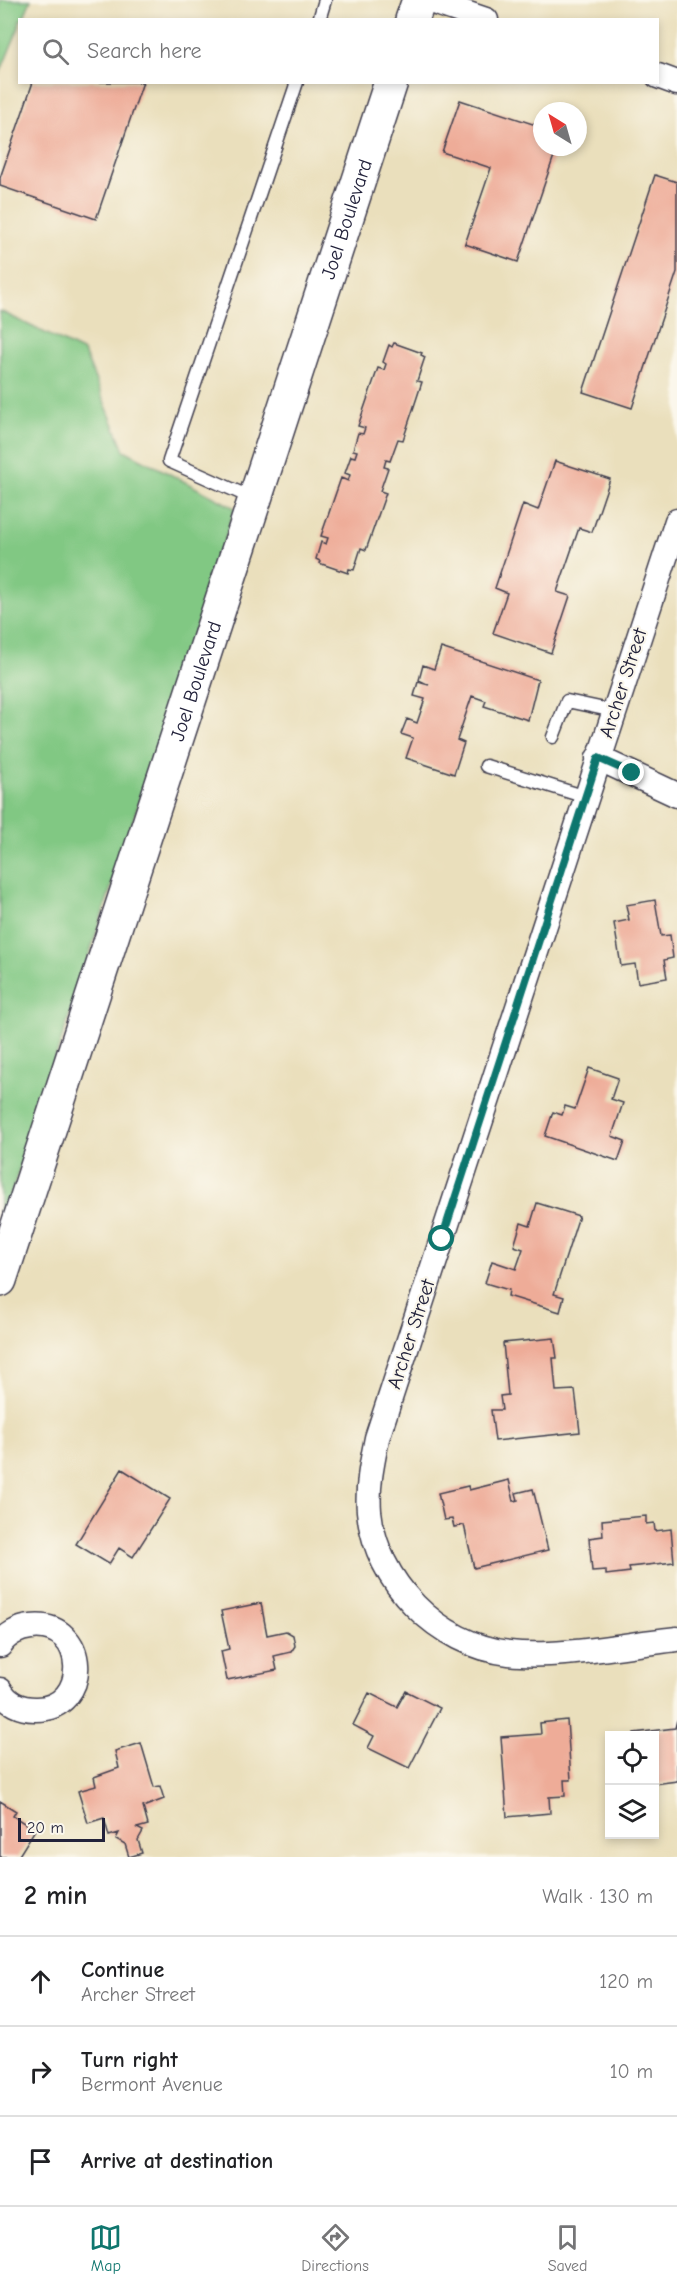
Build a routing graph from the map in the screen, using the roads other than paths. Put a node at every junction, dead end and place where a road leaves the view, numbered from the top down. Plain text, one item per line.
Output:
1 (325, 0) edge
2 (418, 0) edge
3 (427, 0) edge
4 (320, 18) edge
5 (413, 18) edge
6 (480, 18) edge
7 (659, 77) edge
8 (677, 83) edge
9 (296, 84) edge
10 (391, 84) edge
11 (255, 500) junction
12 (677, 521) edge
13 (614, 711) junction
14 (553, 737) dead end
15 (598, 758) junction
16 (486, 766) dead end
17 (677, 795) edge
18 (585, 797) junction
19 (0, 1281) edge
20 (677, 1639) edge
21 (0, 1645) edge
22 (0, 1690) edge

1 - 4 lane
2 - 5 main road
3 - 6 street
7 - 8 street
9 - 11 lane
10 - 11 main road, Joel Boulevard
11 - 19 main road, Joel Boulevard
12 - 13 street, Archer Street
13 - 14 lane
13 - 15 street, Archer Street
15 - 17 street
15 - 18 street, Archer Street
16 - 18 lane
18 - 20 street, Archer Street
21 - 22 street

